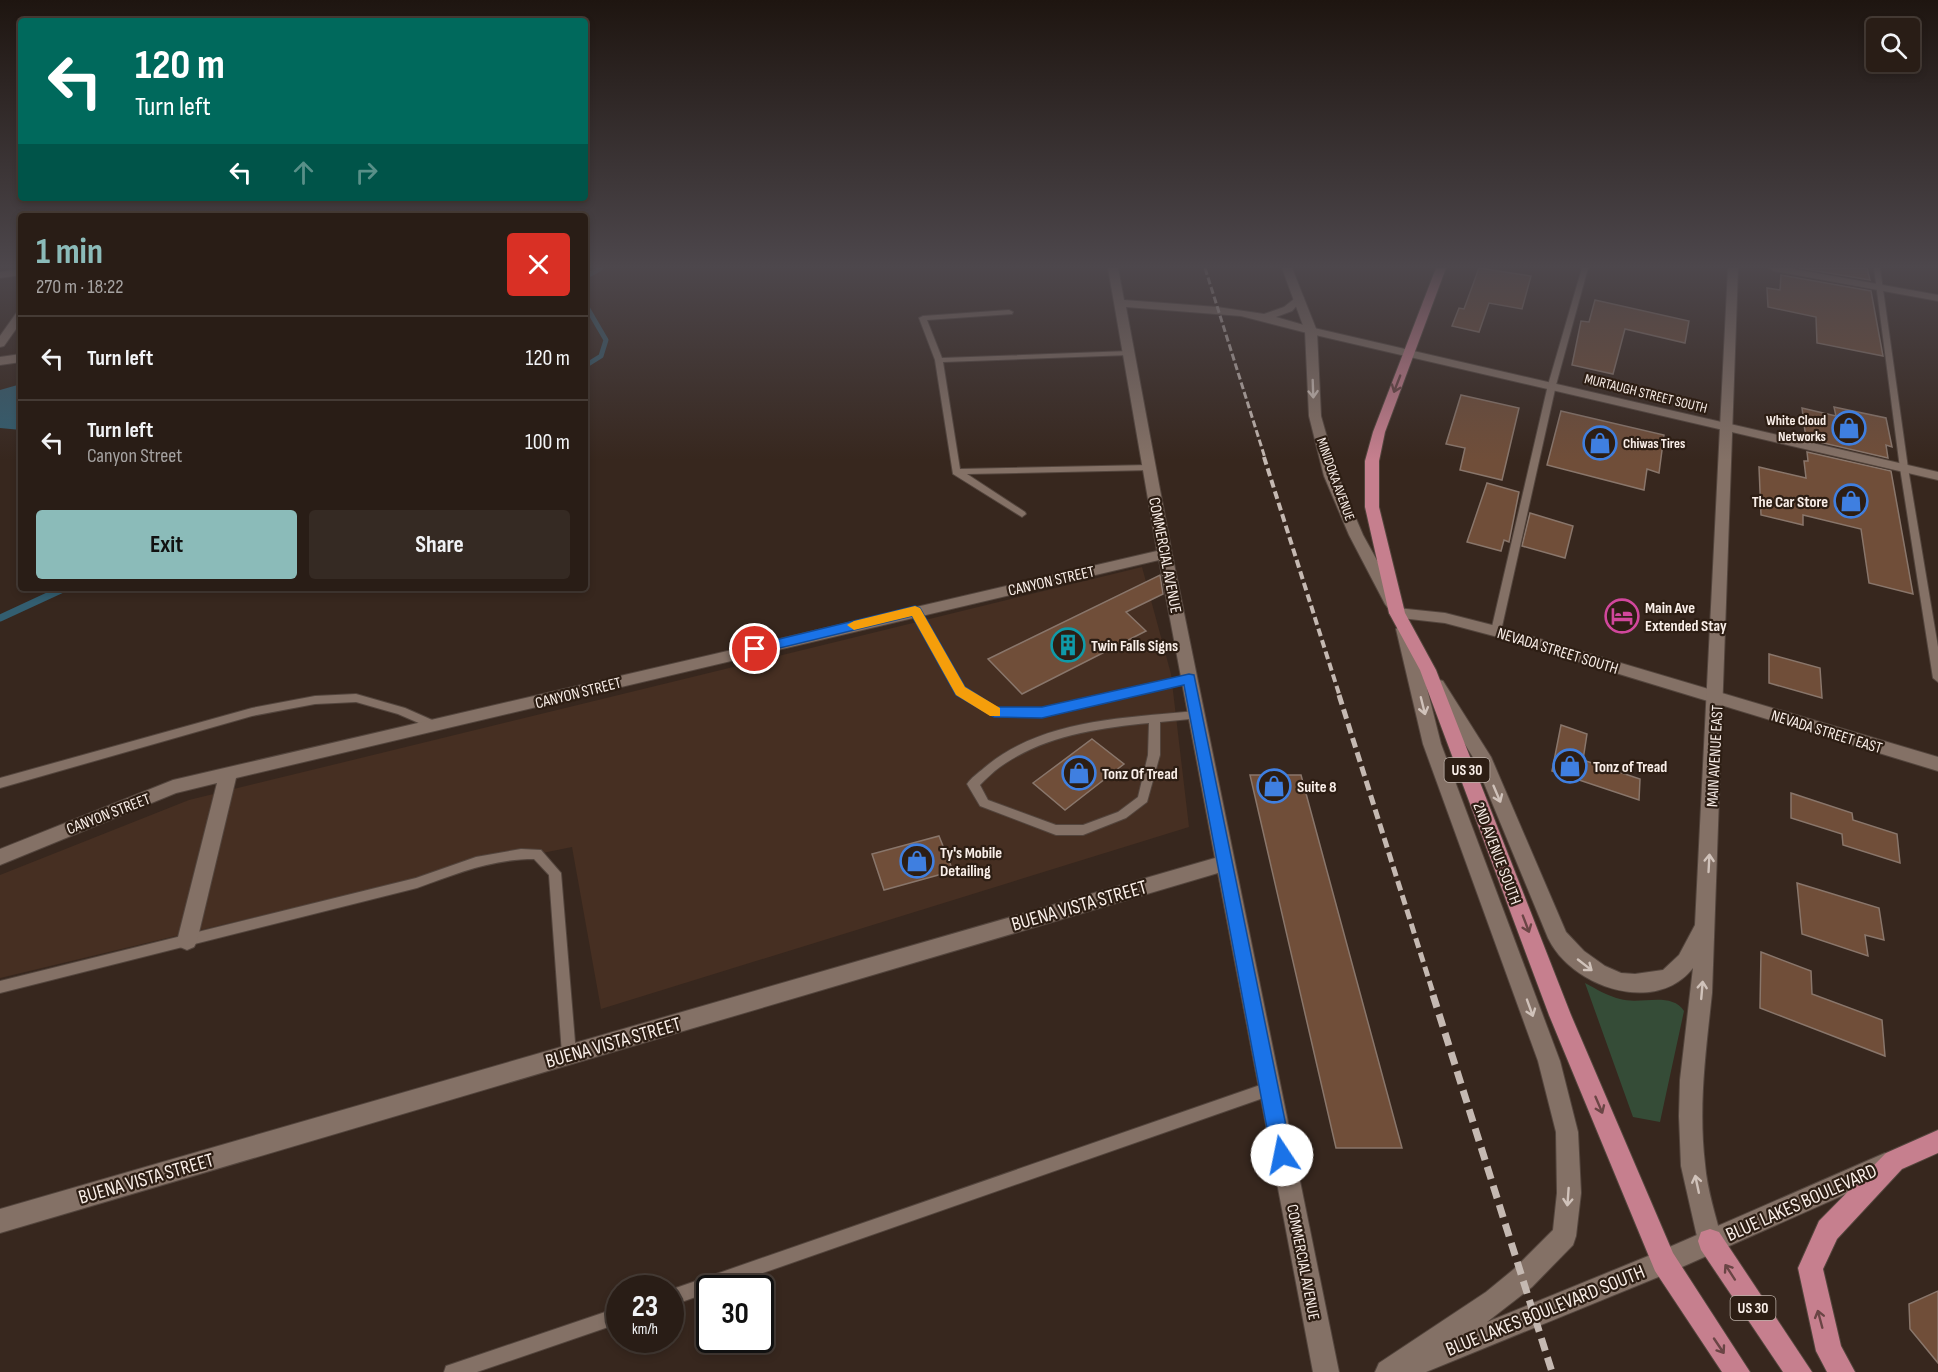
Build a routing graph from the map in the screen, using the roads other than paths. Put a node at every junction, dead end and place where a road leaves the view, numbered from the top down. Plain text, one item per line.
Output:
1 (928, 332) edge
2 (1125, 332) edge
3 (1311, 332) edge
4 (1315, 332) edge
5 (1416, 332) edge
6 (1567, 332) edge
7 (1730, 332) edge
8 (1886, 332) edge
9 (1129, 353) junction
10 (1408, 354) junction
11 (18, 358) edge
12 (939, 360) junction
13 (0, 361) edge
14 (1552, 385) junction
15 (1727, 428) junction
16 (1149, 468) junction
17 (1904, 468) junction
18 (956, 472) junction
19 (1938, 476) edge
20 (1022, 514) dead end
21 (1165, 554) junction
22 (915, 611) junction
23 (1400, 621) junction
24 (1496, 631) junction
25 (1428, 670) junction
26 (1938, 678) edge
27 (1189, 679) junction
28 (1716, 698) junction
29 (1196, 715) junction
30 (1155, 719) junction
31 (435, 726) junction
32 (1938, 764) edge
33 (228, 773) junction
34 (0, 783) edge
35 (0, 857) edge
36 (1225, 863) junction
37 (1706, 922) junction
38 (187, 941) junction
39 (0, 987) edge
40 (569, 1054) junction
41 (1269, 1089) junction
42 (1936, 1145) edge
43 (1894, 1161) junction
44 (0, 1221) edge
45 (1710, 1241) junction
46 (1664, 1262) junction
47 (684, 1293) edge
48 (606, 1320) edge
49 (1421, 1367) edge
50 (452, 1372) edge
51 (1326, 1372) edge
52 (1388, 1372) edge
53 (1394, 1372) edge
54 (1737, 1372) edge
55 (1799, 1372) edge
56 (1842, 1372) edge

1 - 12 lane
2 - 9 street, COMMERCIAL AVENUE
3 -> 23 street, MINIDOKA AVENUE
4 - 10 street, MURTAUGH STREET SOUTH
5 - 10 main road, 2ND AVENUE SOUTH / US 30
6 - 14 lane
7 - 15 street, MAIN AVENUE EAST
8 - 17 lane
9 - 12 lane
9 - 16 street, COMMERCIAL AVENUE
10 - 14 street, MURTAUGH STREET SOUTH
10 -> 23 main road, 2ND AVENUE SOUTH / US 30
11 - 13 street
12 - 18 lane
14 - 15 street, MURTAUGH STREET SOUTH
14 - 24 lane
15 - 17 street, MURTAUGH STREET SOUTH
15 - 28 street, MAIN AVENUE EAST
16 - 18 lane
16 - 21 street, COMMERCIAL AVENUE
17 - 19 street, MURTAUGH STREET SOUTH
17 - 26 lane
18 - 20 lane
21 - 22 street, CANYON STREET
21 - 27 street, COMMERCIAL AVENUE
22 - 27 lane
22 - 31 street, CANYON STREET
23 - 24 street, NEVADA STREET SOUTH
23 - 25 main road, 2ND AVENUE SOUTH / US 30
23 -> 52 street, MINIDOKA AVENUE
24 - 28 street, NEVADA STREET SOUTH
25 -> 37 street
25 -> 46 main road, 2ND AVENUE SOUTH / US 30
27 - 29 street, COMMERCIAL AVENUE
28 - 32 street, NEVADA STREET EAST
37 -> 28 street, MAIN AVENUE EAST
29 - 30 lane
29 - 36 street, COMMERCIAL AVENUE
30 - 30 lane
31 - 33 street, CANYON STREET
31 - 34 lane
33 - 35 street, CANYON STREET
33 - 38 street
36 - 40 street, BUENA VISTA STREET
36 - 41 street, COMMERCIAL AVENUE
45 -> 37 street, MAIN AVENUE EAST
38 - 39 lane
38 - 40 lane
40 - 44 street, BUENA VISTA STREET
41 - 47 lane
41 - 51 street, COMMERCIAL AVENUE
42 - 43 main road, BLUE LAKES BOULEVARD
43 - 45 street, BLUE LAKES BOULEVARD
56 -> 43 main road
45 - 46 street, BLUE LAKES BOULEVARD
55 -> 45 main road, US 30
46 - 49 street, BLUE LAKES BOULEVARD SOUTH
46 -> 54 main road, US 30
48 - 50 lane
49 - 53 street, BLUE LAKES BOULEVARD SOUTH

